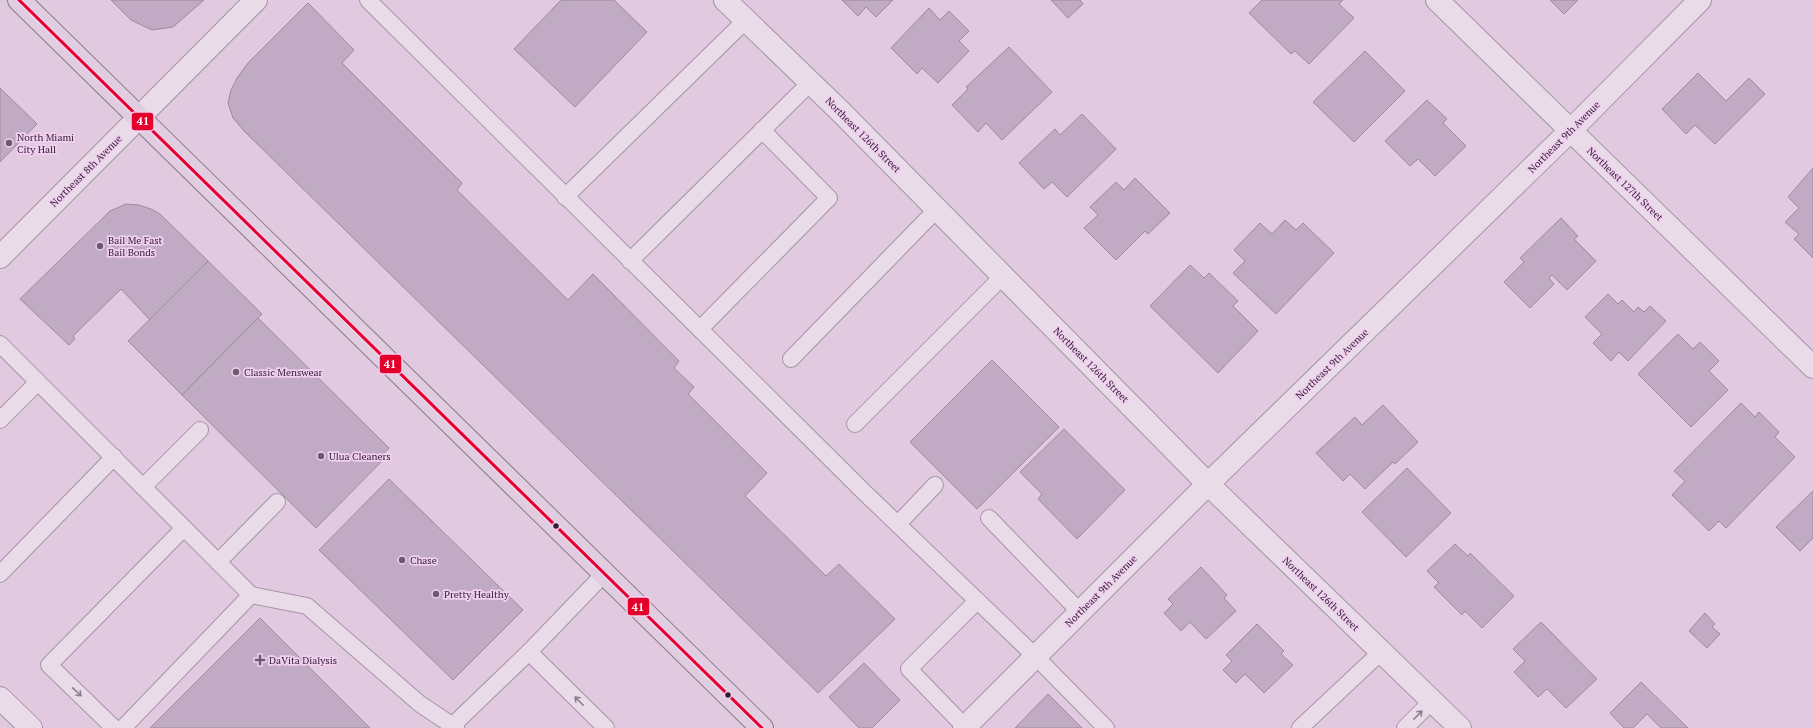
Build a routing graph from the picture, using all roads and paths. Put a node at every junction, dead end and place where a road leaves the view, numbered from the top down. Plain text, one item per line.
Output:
1 (18, 0) edge
2 (256, 0) edge
3 (368, 0) edge
4 (725, 0) edge
5 (1437, 0) edge
6 (1700, 0) edge
7 (746, 20) junction
8 (810, 83) junction
9 (139, 118) junction
10 (762, 130) junction
11 (1570, 131) junction
12 (565, 197) junction
13 (937, 209) junction
14 (0, 257) edge
15 (630, 261) junction
16 (1003, 276) junction
17 (700, 329) junction
18 (0, 344) edge
19 (791, 359) dead end
20 (1813, 367) edge
21 (38, 382) junction
22 (0, 420) edge
23 (855, 424) dead end
24 (200, 430) dead end
25 (114, 457) junction
26 (1208, 484) junction
27 (935, 485) dead end
28 (143, 487) junction
29 (276, 502) dead end
30 (988, 518) dead end
31 (898, 524) junction
32 (184, 528) junction
33 (218, 562) junction
34 (0, 574) edge
35 (604, 574) junction
36 (251, 595) junction
37 (977, 601) junction
38 (1080, 612) junction
39 (529, 652) junction
40 (1381, 652) junction
41 (1035, 656) junction
42 (0, 698) edge
43 (1432, 701) junction
44 (454, 727) edge
45 (964, 727) edge
46 (30, 728) edge
47 (114, 728) edge
48 (123, 728) edge
49 (606, 728) edge
50 (762, 728) edge
51 (1106, 728) edge
52 (1300, 728) edge
53 (1405, 728) edge
54 (1460, 728) edge

1 - 9 main road
2 - 9 street, Northeast 8th Avenue
3 - 12 lane
4 - 7 street, Northeast 126th Street
5 - 11 street, Northeast 127th Street
6 - 11 street, Northeast 9th Avenue
7 - 8 street, Northeast 126th Street
7 - 12 lane
8 - 10 lane
8 - 13 street, Northeast 126th Street
9 - 14 street, Northeast 8th Avenue
9 - 35 main road
10 - 15 lane
10 - 17 lane
11 - 20 street, Northeast 127th Street
11 - 26 street, Northeast 9th Avenue
12 - 15 lane
13 - 16 street, Northeast 126th Street
13 - 19 lane
15 - 17 lane
16 - 23 lane
16 - 26 street, Northeast 126th Street
17 - 31 lane
18 - 21 lane
21 - 22 lane
21 - 25 lane
24 - 28 lane
25 - 28 lane
25 - 34 lane
26 - 38 street, Northeast 9th Avenue
26 - 40 street, Northeast 126th Street
27 - 31 lane
28 - 32 lane
29 - 33 lane
30 - 38 lane
31 - 37 lane
32 - 33 lane
32 -> 47 lane
33 - 36 lane
35 - 39 lane
35 - 50 main road
36 - 44 lane
36 - 48 lane
37 - 41 lane
37 - 45 lane
38 - 41 street, Northeast 9th Avenue
39 - 44 lane
49 -> 39 lane
40 - 43 street, Northeast 126th Street
40 - 52 lane
41 - 45 street, Northeast 9th Avenue
41 - 51 lane
42 - 46 street
53 -> 43 lane
43 - 54 street, Northeast 126th Street

